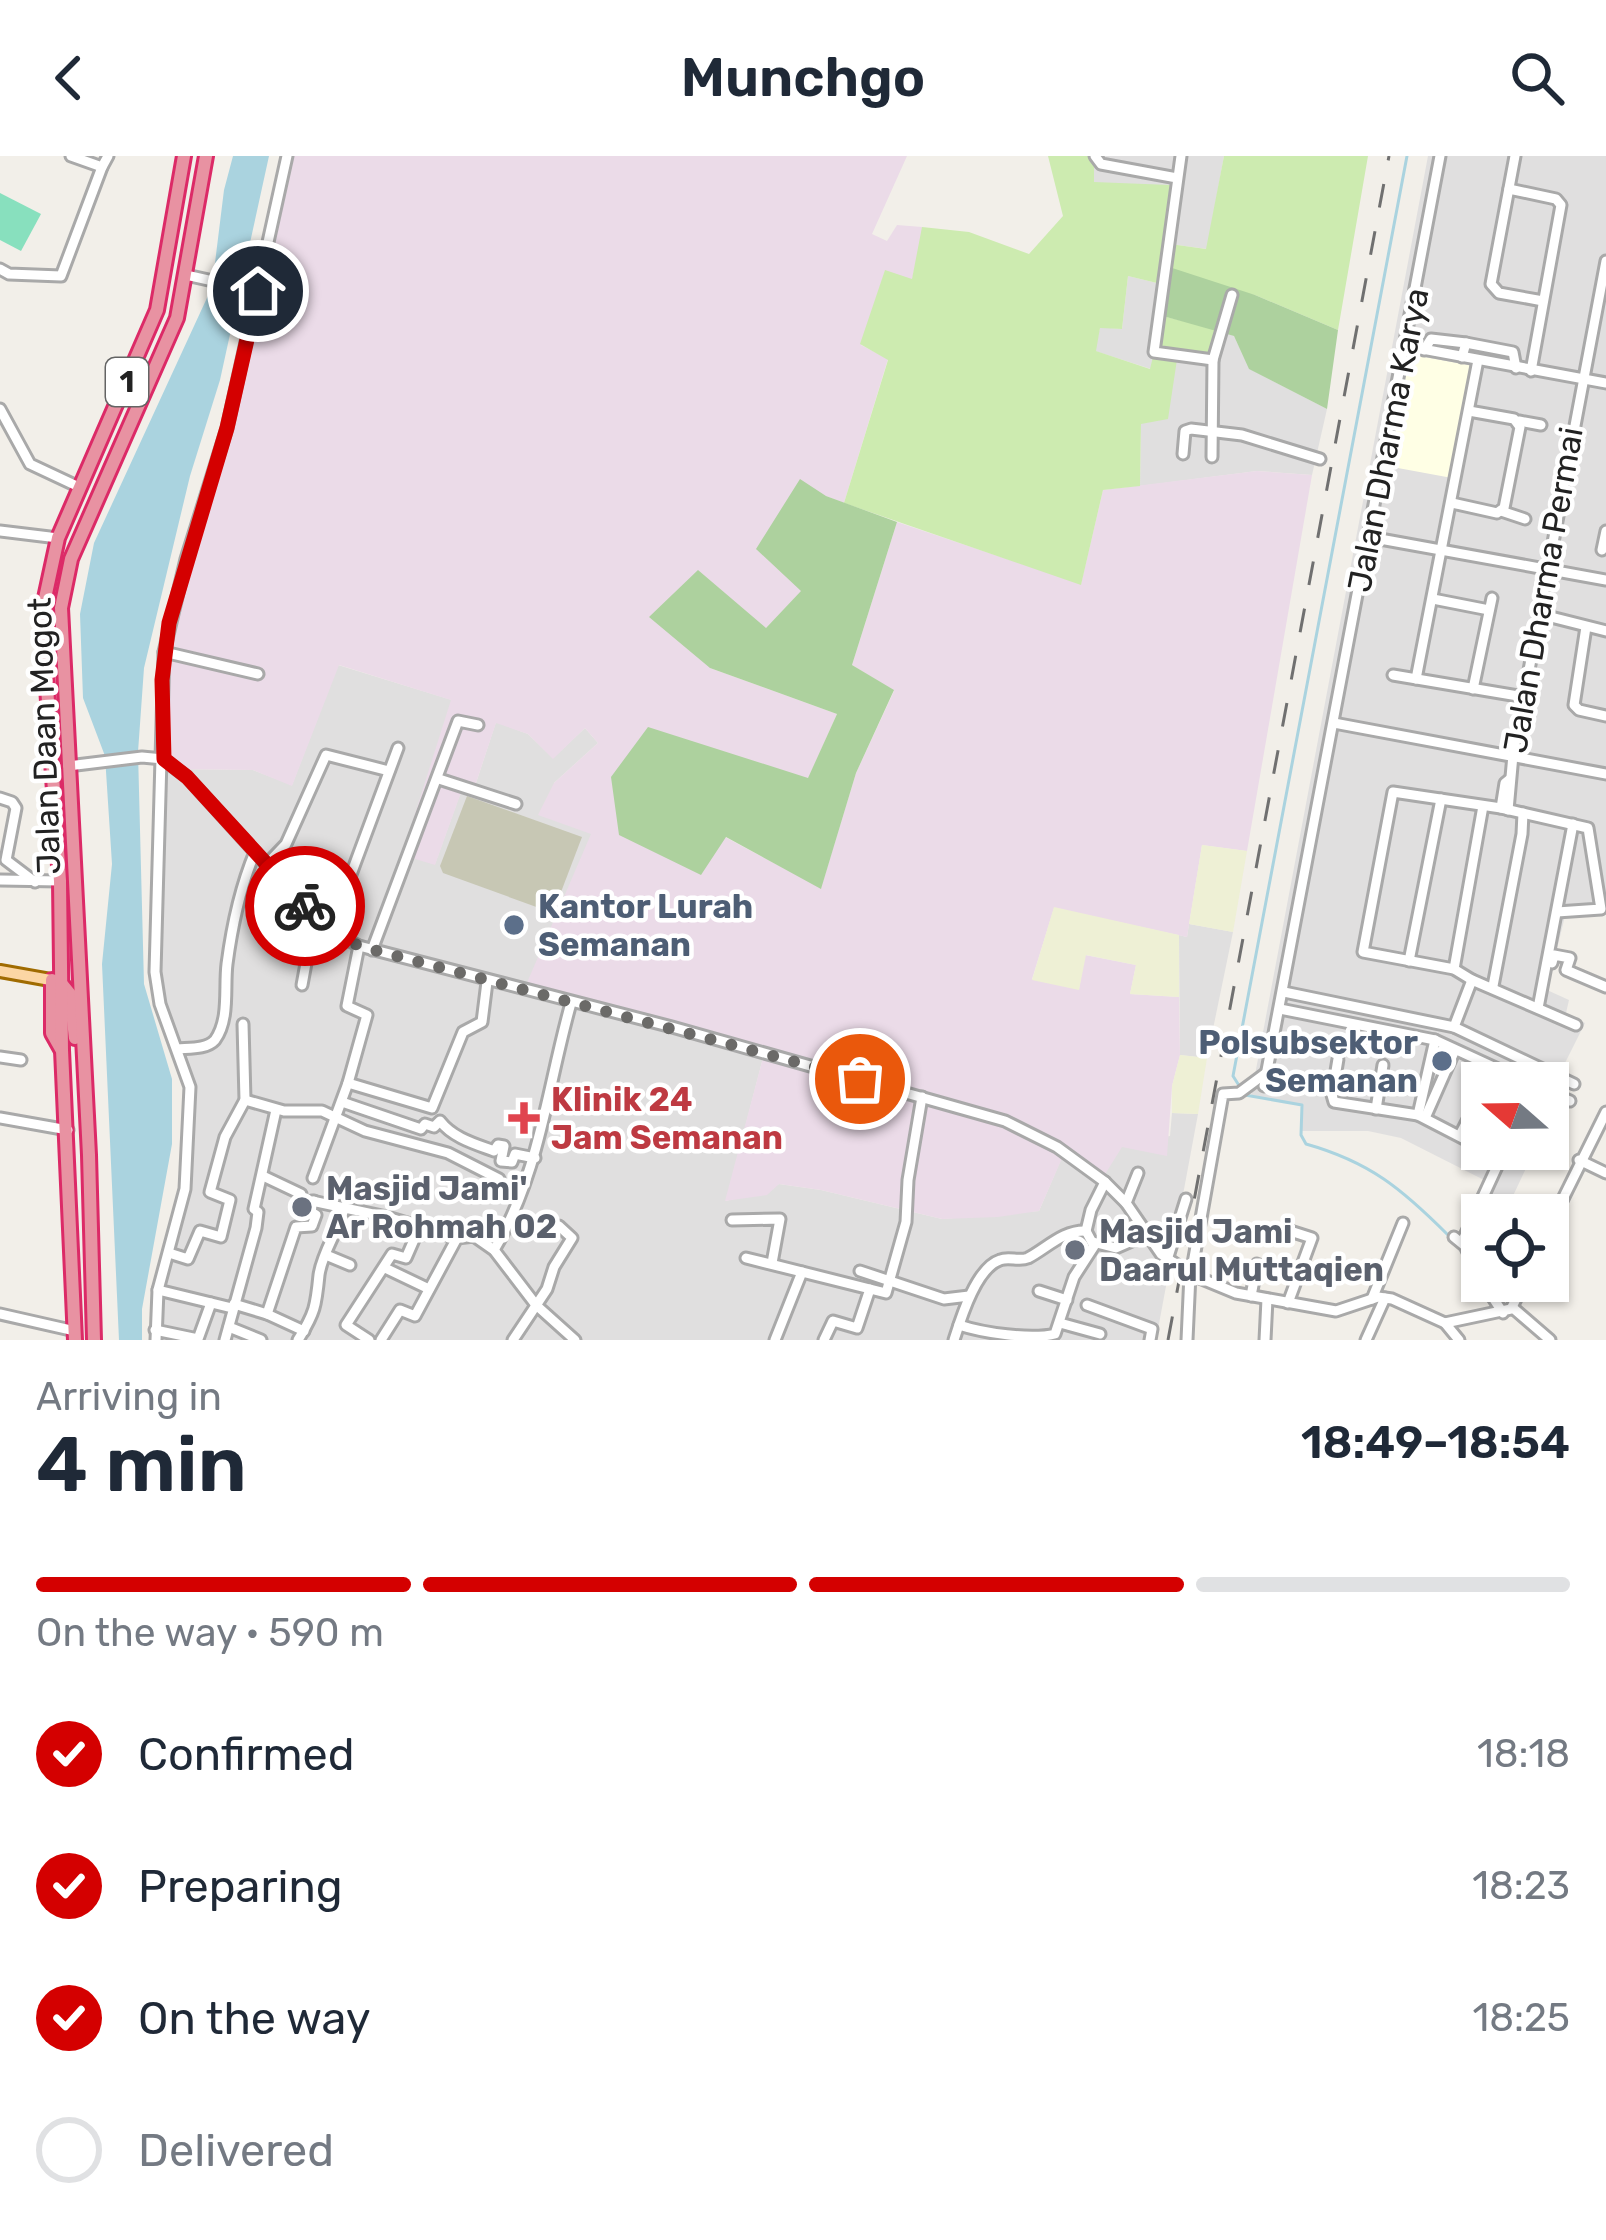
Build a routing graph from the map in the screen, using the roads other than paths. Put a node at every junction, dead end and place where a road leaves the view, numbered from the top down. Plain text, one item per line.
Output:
1 (71, 156) edge
2 (108, 156) edge
3 (184, 156) edge
4 (206, 156) edge
5 (287, 156) edge
6 (1095, 156) edge
7 (1181, 156) edge
8 (1441, 156) edge
9 (1515, 156) edge
10 (102, 167) junction
11 (1177, 178) junction
12 (1509, 189) junction
13 (1606, 261) edge
14 (0, 268) edge
15 (189, 275) junction
16 (256, 291) junction
17 (1232, 296) dead end
18 (1543, 301) junction
19 (1466, 343) junction
20 (1407, 346) junction
21 (1424, 350) junction
22 (1462, 357) junction
23 (1213, 360) junction
24 (1478, 360) junction
25 (1516, 368) junction
26 (1531, 370) junction
27 (1581, 380) junction
28 (1606, 383) edge
29 (0, 409) edge
30 (1469, 411) junction
31 (1519, 421) junction
32 (1541, 425) dead end
33 (1212, 431) junction
34 (1183, 454) dead end
35 (1212, 458) dead end
36 (1320, 459) dead end
37 (79, 488) junction
38 (1452, 503) junction
39 (1501, 512) junction
40 (1525, 519) dead end
41 (0, 531) edge
42 (1606, 531) edge
43 (1369, 537) junction
44 (58, 538) junction
45 (1602, 550) dead end
46 (1442, 552) junction
47 (1546, 569) junction
48 (1606, 580) edge
49 (64, 585) junction
50 (1492, 598) dead end
51 (1432, 599) junction
52 (45, 606) junction
53 (1489, 610) junction
54 (1539, 614) junction
55 (59, 623) junction
56 (1586, 627) junction
57 (1606, 631) edge
58 (164, 652) junction
59 (258, 674) dead end
60 (1393, 675) dead end
61 (1416, 679) junction
62 (1473, 689) junction
63 (1524, 697) junction
64 (1606, 716) edge
65 (1334, 723) junction
66 (478, 725) dead end
67 (398, 748) dead end
68 (1513, 754) junction
69 (164, 759) junction
70 (68, 766) junction
71 (389, 771) junction
72 (1606, 775) edge
73 (439, 778) junction
74 (0, 798) edge
75 (1441, 799) junction
76 (516, 804) dead end
77 (1483, 806) junction
78 (1504, 809) junction
79 (1523, 814) junction
80 (1573, 824) junction
81 (1590, 830) junction
82 (1606, 830) edge
83 (255, 852) junction
84 (266, 865) junction
85 (0, 880) edge
86 (60, 881) junction
87 (35, 882) junction
88 (1557, 912) junction
89 (326, 928) junction
90 (359, 946) junction
91 (372, 950) junction
92 (1363, 952) junction
93 (61, 960) junction
94 (1409, 961) junction
95 (1358, 966) dead end
96 (1454, 969) junction
97 (1546, 970) junction
98 (0, 971) edge
99 (51, 980) junction
100 (1472, 980) junction
101 (488, 982) junction
102 (302, 986) dead end
103 (1493, 986) junction
104 (1606, 987) edge
105 (1284, 992) junction
106 (345, 1002) junction
107 (571, 1003) junction
108 (1538, 1008) junction
109 (1280, 1009) junction
110 (367, 1016) junction
111 (379, 1018) dead end
112 (243, 1024) dead end
113 (1576, 1025) dead end
114 (348, 1026) dead end
115 (1454, 1027) junction
116 (1435, 1040) junction
117 (178, 1049) junction
118 (1455, 1050) junction
119 (0, 1057) edge
120 (1338, 1058) dead end
121 (21, 1060) dead end
122 (1482, 1062) edge
123 (1383, 1065) dead end
124 (1266, 1073) junction
125 (348, 1083) junction
126 (1574, 1084) dead end
127 (1264, 1086) dead end
128 (84, 1091) junction
129 (922, 1097) junction
130 (244, 1100) junction
131 (342, 1102) junction
132 (1376, 1109) junction
133 (276, 1110) junction
134 (1606, 1111) edge
135 (1422, 1117) junction
136 (0, 1118) edge
137 (336, 1118) junction
138 (68, 1130) junction
139 (1460, 1135) edge
140 (535, 1158) junction
141 (1579, 1160) junction
142 (1138, 1173) dead end
143 (1606, 1173) edge
144 (263, 1176) junction
145 (314, 1178) dead end
146 (499, 1179) dead end
147 (1105, 1182) junction
148 (301, 1194) dead end
149 (1564, 1194) edge
150 (1186, 1199) dead end
151 (1126, 1203) junction
152 (344, 1209) junction
153 (732, 1220) dead end
154 (1403, 1223) dead end
155 (420, 1226) junction
156 (559, 1226) dead end
157 (1287, 1230) dead end
158 (1086, 1232) junction
159 (1148, 1234) junction
160 (457, 1238) junction
161 (1093, 1242) junction
162 (494, 1250) junction
163 (169, 1253) junction
164 (326, 1255) junction
165 (746, 1258) dead end
166 (1167, 1260) junction
167 (772, 1264) junction
168 (1257, 1264) dead end
169 (350, 1265) dead end
170 (385, 1268) junction
171 (860, 1271) dead end
172 (802, 1272) junction
173 (1191, 1272) junction
174 (94, 1278) junction
175 (75, 1280) junction
176 (890, 1282) junction
177 (429, 1289) junction
178 (870, 1289) junction
179 (158, 1290) junction
180 (1039, 1291) dead end
181 (969, 1296) junction
182 (1252, 1296) junction
183 (1378, 1298) junction
184 (1267, 1299) junction
185 (1067, 1300) junction
186 (94, 1301) junction
187 (75, 1302) junction
188 (1500, 1302) edge
189 (1513, 1302) edge
190 (211, 1303) junction
191 (1288, 1303) junction
192 (536, 1305) junction
193 (1087, 1305) dead end
194 (233, 1306) junction
195 (1508, 1311) junction
196 (0, 1314) edge
197 (267, 1314) junction
198 (1060, 1323) junction
199 (1445, 1323) junction
200 (959, 1325) junction
201 (229, 1327) junction
202 (1100, 1334) dead end
203 (1151, 1334) edge
204 (75, 1335) edge
205 (156, 1335) edge
206 (301, 1335) edge
207 (1030, 1339) edge
208 (94, 1340) edge
209 (225, 1340) edge
210 (261, 1340) edge
211 (369, 1340) edge
212 (381, 1340) edge
213 (512, 1340) edge
214 (574, 1340) edge
215 (775, 1340) edge
216 (824, 1340) edge
217 (954, 1340) edge
218 (1187, 1340) edge
219 (1265, 1340) edge
220 (1366, 1340) edge
221 (1459, 1340) edge
222 (1550, 1340) edge

1 - 10 street
2 - 10 street
3 - 37 highway, Jalan Daan Mogot / 1
4 - 15 highway, Jalan Daan Mogot / 1
5 - 16 street
6 - 11 street
7 - 11 street
8 - 20 street, Jalan Dharma Karya
9 - 12 street
10 - 14 street
11 - 23 street
12 - 18 street
12 - 18 street
13 - 27 street, Jalan Dharma Permai
15 - 16 street
15 - 49 highway, Jalan Daan Mogot / 1
16 - 58 street
17 - 23 street
18 - 26 street
19 - 21 street
19 - 22 street
19 - 25 street
20 - 21 street
20 - 43 street, Jalan Dharma Karya
21 - 22 street
22 - 24 street
23 - 33 street
24 - 25 street
24 - 30 street
25 - 26 street
26 - 27 street
27 - 28 street
27 - 47 street, Jalan Dharma Permai
29 - 37 street
30 - 31 street
30 - 38 street
31 - 32 street
31 - 39 street
33 - 34 street
33 - 35 street
33 - 36 street
37 - 44 highway, Jalan Daan Mogot / 1
38 - 39 street
38 - 46 street
39 - 40 street
41 - 44 street
42 - 45 street
43 - 46 street
43 - 65 street, Jalan Dharma Karya
44 - 52 highway, Jalan Daan Mogot / 1
46 - 47 street
46 - 51 street
47 - 48 street
47 - 54 street, Jalan Dharma Permai
49 - 52 highway
49 - 55 highway, Jalan Daan Mogot / 1
50 - 53 street
51 - 53 street
51 - 61 street
52 - 55 highway
52 - 86 highway, Jalan Daan Mogot / 1
53 - 62 street
54 - 56 street
54 - 63 street, Jalan Dharma Permai
55 - 70 highway, Jalan Daan Mogot / 1
56 - 57 street
56 - 64 street
58 - 59 street
58 - 69 street
60 - 61 street
61 - 62 street
62 - 63 street
63 - 68 street, Jalan Dharma Permai
65 - 68 street
65 - 105 street, Jalan Dharma Karya
66 - 73 street
67 - 71 street
68 - 72 street
68 - 78 street, Jalan Dharma Permai
69 - 70 street
69 - 83 street
69 - 117 street
70 - 128 highway, Jalan Daan Mogot / 1
71 - 84 street
71 - 89 street
73 - 76 street
73 - 91 street
74 - 87 street
75 - 77 street
75 - 92 street
75 - 94 street
77 - 78 street
77 - 96 street
78 - 79 street
79 - 80 street
79 - 103 street
80 - 81 street
80 - 88 street
81 - 82 street
81 - 88 street
83 - 84 street
83 - 117 street
84 - 89 street
85 - 87 street
86 - 87 street
86 - 93 highway, Jalan Daan Mogot / 1
88 - 97 street
89 - 90 street
89 - 102 street
90 - 91 street
90 - 106 street
91 - 101 street
92 - 94 street
92 - 95 street
93 - 99 highway
93 - 99 highway, Jalan Daan Mogot / 1
94 - 96 street
96 - 100 street
97 - 104 street
97 - 108 street
98 - 99 main road
99 - 128 highway
99 - 138 highway
100 - 103 street
100 - 115 street
101 - 107 street
101 - 125 street
103 - 108 street
105 - 109 street, Jalan Dharma Karya
105 - 115 street
106 - 110 street
106 - 114 street
107 - 129 street
107 - 140 street
108 - 113 street
109 - 116 street
109 - 124 street, Jalan Dharma Karya
110 - 111 street
110 - 125 street
112 - 130 street
115 - 126 street
116 - 118 street
116 - 135 street
117 - 163 street
118 - 122 street
118 - 135 street
119 - 121 street
120 - 132 street
123 - 132 street
124 - 127 street, Jalan Dharma Karya
124 - 173 street
125 - 131 street
128 - 174 highway, Jalan Daan Mogot / 1
129 - 147 street
129 - 176 street
130 - 133 street
130 - 163 street
131 - 137 street
131 - 140 street
132 - 135 street
133 - 137 street
133 - 144 street
134 - 141 street
135 - 139 street
136 - 138 street
137 - 145 street
137 - 146 street
138 - 175 highway
140 - 162 street
141 - 143 street
141 - 149 street
142 - 151 street
144 - 148 street
144 - 194 street
147 - 151 street
147 - 158 street
150 - 166 street
151 - 159 street
152 - 155 street
152 - 164 street
152 - 197 street
153 - 167 street
154 - 183 street
155 - 160 street
155 - 170 street
156 - 192 street
157 - 191 street
158 - 161 street
158 - 181 street
159 - 161 street
159 - 166 street
160 - 162 street
160 - 177 street
161 - 185 street
162 - 192 street
163 - 179 street
164 - 169 street
164 - 206 street
165 - 167 street
166 - 173 street
167 - 172 street
168 - 182 street
170 - 177 street
170 - 211 street
171 - 176 street
172 - 178 street
172 - 215 street
173 - 182 street
173 - 218 street
174 - 175 highway
174 - 186 highway, Jalan Daan Mogot / 1
175 - 187 highway
176 - 178 street
176 - 181 street
177 - 212 street
178 - 216 street
179 - 190 street
179 - 205 street
180 - 185 street
181 - 200 street
182 - 184 street
183 - 191 street
183 - 199 street
183 - 220 street
184 - 191 street
184 - 219 street
185 - 198 street
186 - 187 highway
186 - 208 highway, Jalan Daan Mogot / 1
187 - 204 highway
188 - 195 street
189 - 195 street
190 - 194 street
190 - 205 street
192 - 213 street
192 - 214 street
193 - 203 street
194 - 197 street
194 - 201 street
195 - 199 street
195 - 222 street
196 - 204 street
197 - 206 street
198 - 202 street
198 - 207 street
199 - 221 street
200 - 207 street
200 - 217 street
201 - 209 street
201 - 210 street

